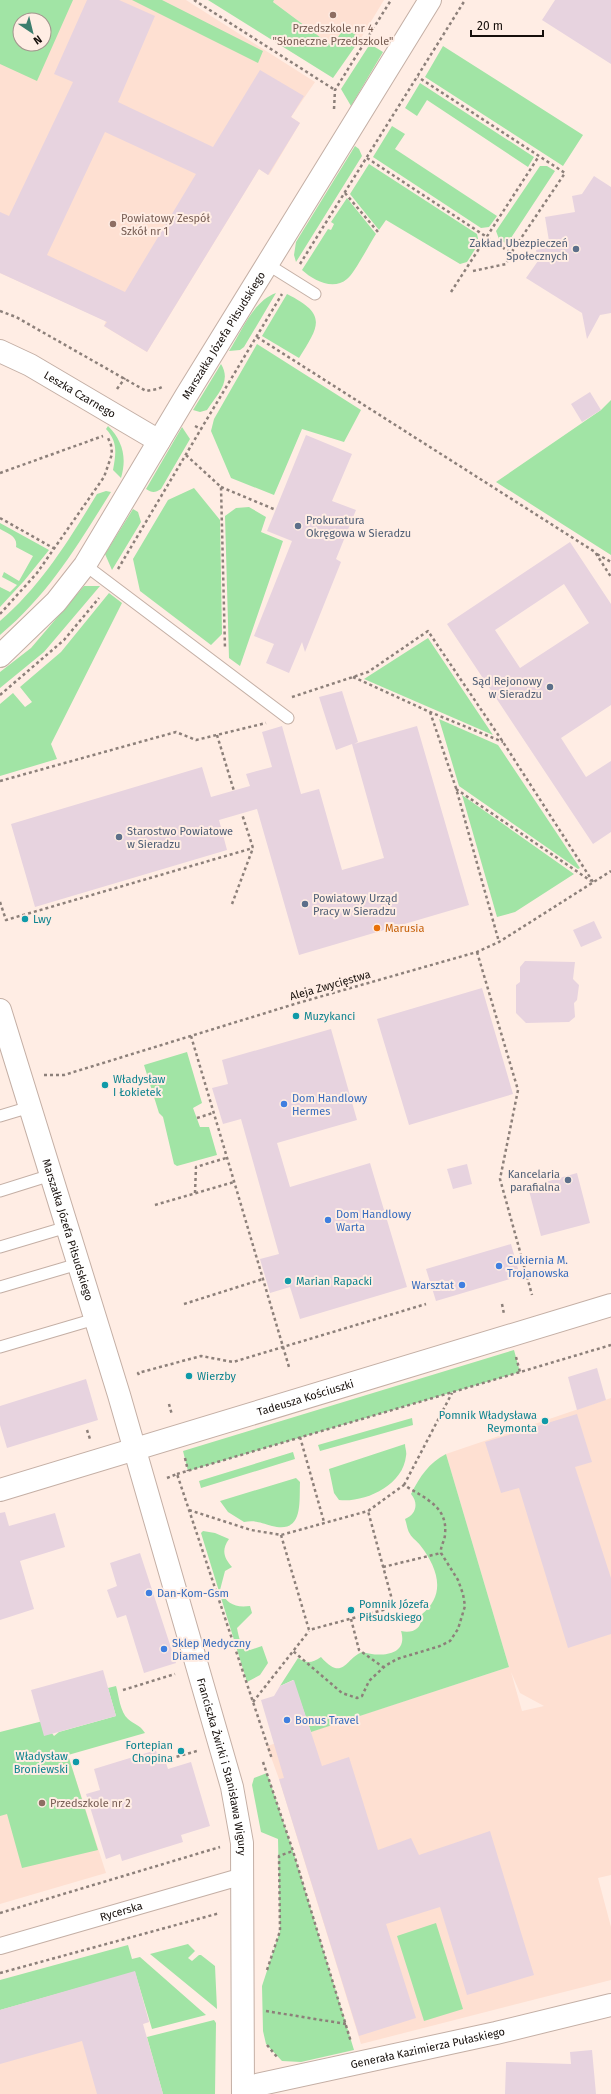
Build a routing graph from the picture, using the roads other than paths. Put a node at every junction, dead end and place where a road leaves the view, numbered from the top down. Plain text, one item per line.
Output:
1 (430, 0) edge
2 (267, 264) junction
3 (315, 294) dead end
4 (0, 351) edge
5 (158, 441) junction
6 (86, 565) junction
7 (0, 656) edge
8 (288, 718) dead end
9 (0, 1010) edge
10 (30, 1107) junction
11 (0, 1116) edge
12 (51, 1175) junction
13 (0, 1191) edge
14 (67, 1227) junction
15 (0, 1247) edge
16 (78, 1264) junction
17 (0, 1287) edge
18 (611, 1305) edge
19 (95, 1319) junction
20 (0, 1348) edge
21 (134, 1449) junction
22 (0, 1490) edge
23 (243, 1876) junction
24 (0, 1946) edge
25 (611, 2005) edge
26 (243, 2091) edge

1 - 2 street, Marszałka Józefa Piłsudskiego
2 - 3 lane
2 - 5 street, Marszałka Józefa Piłsudskiego
4 - 5 street, Leszka Czarnego
5 - 6 street, Marszałka Józefa Piłsudskiego
6 - 7 street, Marszałka Józefa Piłsudskiego
6 - 8 lane
9 - 10 street, Marszałka Józefa Piłsudskiego
10 - 11 lane
10 - 12 street, Marszałka Józefa Piłsudskiego
12 - 13 lane
12 - 14 street, Marszałka Józefa Piłsudskiego
14 - 15 lane
14 - 16 street, Marszałka Józefa Piłsudskiego
16 - 17 lane
16 - 19 street, Marszałka Józefa Piłsudskiego
18 - 21 street, Tadeusza Kościuszki
19 - 20 lane
19 - 21 street, Marszałka Józefa Piłsudskiego
21 - 22 street, Tadeusza Kościuszki
21 - 23 street, Franciszka Żwirki i Stanisława Wigury
23 - 24 street, Rycerska
23 - 26 street, Franciszka Żwirki i Stanisława Wigury
25 - 26 street, Generała Kazimierza Pułaskiego

